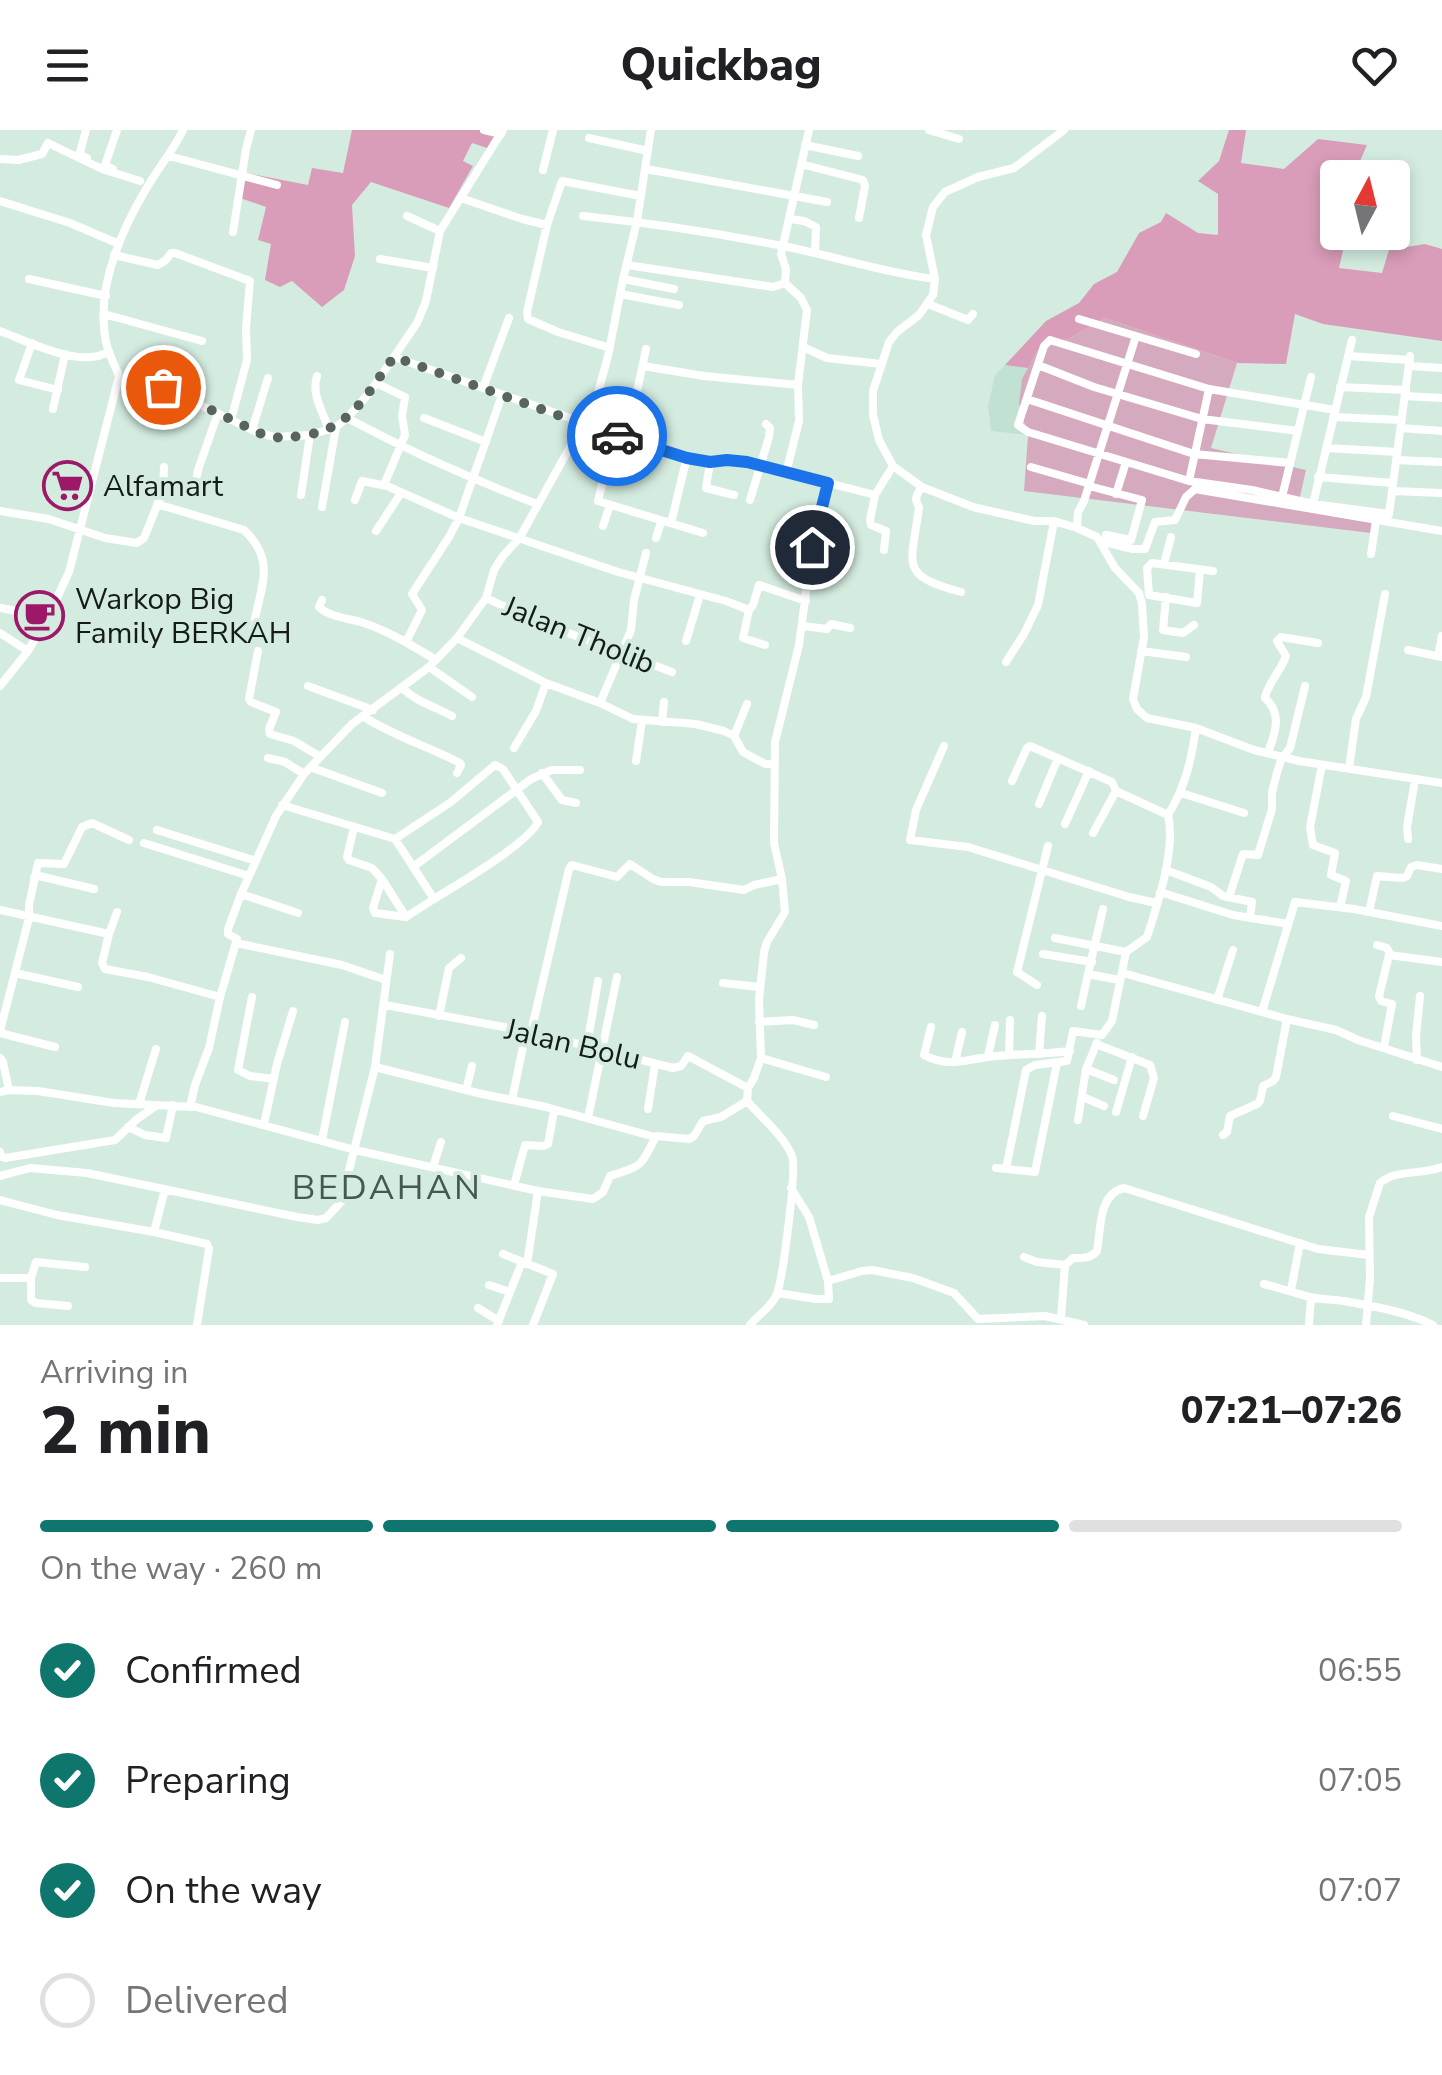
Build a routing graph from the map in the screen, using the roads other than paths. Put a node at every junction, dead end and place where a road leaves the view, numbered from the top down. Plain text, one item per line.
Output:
1 (50, 130) edge
2 (86, 130) edge
3 (118, 130) edge
4 (184, 130) edge
5 (251, 130) edge
6 (484, 130) edge
7 (553, 130) edge
8 (619, 130) edge
9 (651, 130) edge
10 (809, 130) edge
11 (928, 130) edge
12 (1064, 130) edge
13 (502, 132) edge
14 (589, 138) dead end
15 (959, 138) dead end
16 (48, 143) junction
17 (617, 144) junction
18 (805, 146) junction
19 (648, 151) junction
20 (169, 156) junction
21 (858, 156) dead end
22 (0, 158) edge
23 (801, 164) junction
24 (106, 165) junction
25 (646, 169) junction
26 (543, 170) dead end
27 (240, 176) junction
28 (144, 183) junction
29 (277, 185) dead end
30 (641, 196) junction
31 (795, 197) junction
32 (461, 198) junction
33 (0, 202) edge
34 (827, 202) dead end
35 (407, 216) dead end
36 (583, 216) dead end
37 (859, 218) dead end
38 (790, 219) junction
39 (637, 221) junction
40 (548, 225) junction
41 (233, 232) dead end
42 (440, 232) junction
43 (119, 244) junction
44 (784, 246) junction
45 (814, 253) junction
46 (114, 255) junction
47 (380, 259) dead end
48 (627, 264) junction
49 (433, 268) junction
50 (623, 278) junction
51 (28, 279) dead end
52 (936, 279) junction
53 (785, 283) junction
54 (674, 289) dead end
55 (620, 294) junction
56 (106, 296) junction
57 (928, 304) junction
58 (679, 305) dead end
59 (104, 314) junction
60 (974, 314) dead end
61 (508, 318) dead end
62 (1079, 319) dead end
63 (0, 331) edge
64 (1136, 336) junction
65 (1352, 340) dead end
66 (202, 341) dead end
67 (32, 343) junction
68 (803, 347) junction
69 (610, 348) junction
70 (646, 349) dead end
71 (108, 351) junction
72 (65, 354) junction
73 (1196, 354) dead end
74 (1348, 356) junction
75 (394, 357) junction
76 (1410, 361) junction
77 (1128, 363) junction
78 (881, 364) junction
79 (1038, 365) junction
80 (643, 366) junction
81 (1442, 368) edge
82 (317, 376) dead end
83 (1311, 377) dead end
84 (120, 378) junction
85 (268, 378) dead end
86 (376, 383) junction
87 (798, 385) junction
88 (1340, 387) junction
89 (484, 388) junction
90 (1209, 389) junction
91 (58, 390) junction
92 (1118, 393) junction
93 (1406, 393) junction
94 (502, 395) junction
95 (1442, 398) edge
96 (1026, 399) junction
97 (1305, 406) junction
98 (53, 410) dead end
99 (218, 413) junction
100 (1334, 413) junction
101 (347, 418) junction
102 (424, 418) dead end
103 (232, 420) junction
104 (1202, 420) junction
105 (588, 424) junction
106 (766, 424) dead end
107 (1401, 424) junction
108 (1108, 426) junction
109 (332, 428) junction
110 (252, 430) junction
111 (1298, 431) junction
112 (1442, 431) edge
113 (310, 435) junction
114 (627, 439) junction
115 (486, 442) junction
116 (400, 446) junction
117 (1326, 448) junction
118 (1099, 454) junction
119 (1194, 454) junction
120 (1397, 456) junction
121 (687, 458) junction
122 (710, 462) junction
123 (1126, 462) junction
124 (1442, 462) edge
125 (1290, 463) junction
126 (760, 466) junction
127 (893, 466) junction
128 (164, 467) dead end
129 (1031, 467) dead end
130 (786, 473) junction
131 (1318, 477) junction
132 (473, 480) junction
133 (1189, 482) junction
134 (828, 483) junction
135 (602, 484) dead end
136 (384, 485) junction
137 (1089, 485) junction
138 (922, 487) junction
139 (1392, 487) junction
140 (163, 488) junction
141 (401, 493) junction
142 (302, 494) dead end
143 (1116, 494) junction
144 (1442, 494) edge
145 (734, 495) dead end
146 (875, 496) junction
147 (1282, 497) junction
148 (355, 500) dead end
149 (750, 500) dead end
150 (157, 504) junction
151 (537, 504) junction
152 (1314, 504) junction
153 (610, 505) junction
154 (322, 506) dead end
155 (0, 511) edge
156 (459, 518) junction
157 (1383, 518) junction
158 (1054, 521) junction
159 (666, 522) junction
160 (1078, 525) junction
161 (603, 526) dead end
162 (376, 531) dead end
163 (1442, 531) edge
164 (80, 532) junction
165 (703, 533) dead end
166 (1171, 537) dead end
167 (520, 538) junction
168 (656, 538) dead end
169 (1103, 538) junction
170 (884, 550) dead end
171 (646, 554) dead end
172 (1370, 554) dead end
173 (1164, 564) junction
174 (1200, 570) junction
175 (1213, 572) dead end
176 (641, 579) junction
177 (1148, 588) junction
178 (961, 592) dead end
179 (1139, 593) junction
180 (1385, 594) dead end
181 (700, 595) junction
182 (486, 598) junction
183 (1166, 598) junction
184 (322, 600) dead end
185 (806, 601) junction
186 (0, 608) edge
187 (749, 610) junction
188 (43, 624) junction
189 (1194, 625) dead end
190 (802, 626) junction
191 (850, 628) dead end
192 (253, 630) dead end
193 (0, 634) edge
194 (1442, 636) edge
195 (457, 638) junction
196 (686, 641) dead end
197 (406, 642) junction
198 (1318, 643) dead end
199 (764, 645) dead end
200 (28, 650) junction
201 (1408, 650) dead end
202 (258, 651) dead end
203 (1141, 651) junction
204 (622, 654) junction
205 (1440, 656) edge
206 (1186, 657) dead end
207 (1006, 662) dead end
208 (433, 664) junction
209 (672, 672) dead end
210 (546, 683) junction
211 (0, 686) edge
212 (308, 686) dead end
213 (1305, 686) dead end
214 (402, 688) junction
215 (472, 697) dead end
216 (664, 702) dead end
217 (600, 703) junction
218 (746, 704) dead end
219 (372, 710) junction
220 (452, 716) dead end
221 (364, 717) junction
222 (642, 721) junction
223 (662, 722) junction
224 (1196, 728) junction
225 (734, 736) junction
226 (944, 746) dead end
227 (514, 748) dead end
228 (1268, 754) junction
229 (319, 756) junction
230 (1283, 757) junction
231 (268, 758) dead end
232 (1058, 758) junction
233 (636, 761) dead end
234 (774, 764) junction
235 (1322, 765) junction
236 (1348, 768) junction
237 (580, 770) dead end
238 (307, 771) junction
239 (1089, 771) junction
240 (457, 773) dead end
241 (542, 773) junction
242 (1415, 780) junction
243 (1012, 781) dead end
244 (1442, 783) edge
245 (516, 790) junction
246 (1116, 791) junction
247 (382, 792) dead end
248 (1181, 793) junction
249 (576, 803) dead end
250 (1039, 804) dead end
251 (282, 805) junction
252 (1244, 813) dead end
253 (1168, 814) junction
254 (1065, 824) dead end
255 (354, 828) junction
256 (157, 830) dead end
257 (1093, 834) dead end
258 (395, 839) junction
259 (1408, 839) dead end
260 (129, 840) dead end
261 (144, 843) dead end
262 (1048, 846) dead end
263 (256, 861) junction
264 (412, 866) junction
265 (1043, 869) junction
266 (1442, 869) edge
267 (1166, 870) junction
268 (249, 876) junction
269 (34, 878) junction
270 (382, 879) junction
271 (782, 879) junction
272 (702, 884) junction
273 (94, 889) dead end
274 (692, 892) dead end
275 (1160, 892) junction
276 (240, 894) junction
277 (1230, 897) junction
278 (434, 899) junction
279 (1156, 902) junction
280 (1340, 906) junction
281 (1103, 909) dead end
282 (0, 910) edge
283 (117, 912) dead end
284 (298, 912) dead end
285 (1370, 912) junction
286 (406, 917) junction
287 (30, 918) junction
288 (1250, 918) junction
289 (1288, 924) junction
290 (1442, 926) edge
291 (109, 934) junction
292 (1056, 938) dead end
293 (236, 943) junction
294 (1377, 945) dead end
295 (1094, 947) junction
296 (1233, 950) dead end
297 (1126, 952) junction
298 (390, 954) dead end
299 (1043, 954) dead end
300 (1390, 954) junction
301 (461, 958) dead end
302 (1092, 962) junction
303 (1442, 962) edge
304 (14, 973) junction
305 (1088, 974) junction
306 (1121, 976) junction
307 (617, 977) dead end
308 (386, 980) junction
309 (598, 981) dead end
310 (724, 983) dead end
311 (1037, 985) dead end
312 (78, 987) dead end
313 (760, 987) junction
314 (1420, 996) dead end
315 (220, 997) junction
316 (252, 997) dead end
317 (1217, 1000) junction
318 (4, 1002) edge
319 (384, 1005) junction
320 (1081, 1006) dead end
321 (292, 1010) dead end
322 (1262, 1012) junction
323 (440, 1016) junction
324 (1042, 1016) dead end
325 (1287, 1019) junction
326 (1010, 1020) dead end
327 (345, 1022) dead end
328 (759, 1022) junction
329 (995, 1025) dead end
330 (814, 1026) dead end
331 (931, 1026) dead end
332 (0, 1032) edge
333 (528, 1032) junction
334 (962, 1032) dead end
335 (1102, 1035) junction
336 (1096, 1044) junction
337 (55, 1046) dead end
338 (587, 1046) junction
339 (1384, 1047) junction
340 (156, 1049) dead end
341 (602, 1050) junction
342 (1070, 1051) junction
343 (1039, 1054) junction
344 (1009, 1055) junction
345 (988, 1056) junction
346 (1132, 1057) junction
347 (0, 1058) edge
348 (761, 1058) junction
349 (1417, 1060) junction
350 (954, 1062) junction
351 (1057, 1063) junction
352 (655, 1064) junction
353 (472, 1066) dead end
354 (375, 1067) junction
355 (1442, 1067) edge
356 (1086, 1069) junction
357 (826, 1076) dead end
358 (274, 1079) junction
359 (1114, 1080) dead end
360 (748, 1088) junction
361 (466, 1090) junction
362 (4, 1091) edge
363 (1083, 1096) junction
364 (512, 1100) junction
365 (747, 1101) junction
366 (139, 1104) junction
367 (172, 1105) junction
368 (156, 1106) junction
369 (190, 1106) junction
370 (1104, 1106) dead end
371 (648, 1110) dead end
372 (554, 1111) junction
373 (1116, 1112) dead end
374 (1142, 1116) dead end
375 (1393, 1116) dead end
376 (588, 1118) junction
377 (1078, 1120) dead end
378 (264, 1124) junction
379 (128, 1127) junction
380 (1442, 1130) edge
381 (1223, 1134) dead end
382 (655, 1137) junction
383 (322, 1140) junction
384 (441, 1142) dead end
385 (355, 1150) junction
386 (1, 1154) edge
387 (433, 1167) junction
388 (1442, 1167) edge
389 (2, 1175) edge
390 (514, 1185) junction
391 (791, 1188) junction
392 (164, 1190) junction
393 (538, 1191) junction
394 (0, 1200) edge
395 (154, 1232) junction
396 (1300, 1243) junction
397 (503, 1254) dead end
398 (1368, 1255) junction
399 (1024, 1257) dead end
400 (524, 1263) junction
401 (1065, 1266) junction
402 (85, 1267) dead end
403 (0, 1278) edge
404 (31, 1278) junction
405 (828, 1281) junction
406 (1264, 1284) dead end
407 (489, 1285) dead end
408 (1290, 1290) junction
409 (510, 1292) junction
410 (778, 1293) junction
411 (1311, 1298) junction
412 (68, 1306) dead end
413 (1367, 1307) junction
414 (478, 1308) dead end
415 (1060, 1318) junction
416 (498, 1323) edge
417 (197, 1325) edge
418 (533, 1325) edge
419 (750, 1325) edge
420 (1084, 1325) edge
421 (1310, 1325) edge
422 (1366, 1325) edge
423 (1432, 1325) edge

1 - 16 street
2 - 24 street
3 - 24 street
4 - 20 street
5 - 27 street
6 - 13 street
7 - 26 street
8 - 17 street
9 - 19 street
10 - 18 street
11 - 15 street
12 - 52 street
13 - 32 street
14 - 17 street
16 - 22 street
16 - 28 street
17 - 19 street
18 - 21 street
18 - 23 street
19 - 25 street
20 - 27 street
20 - 28 street
23 - 31 street
23 - 37 street
24 - 28 street
25 - 30 street
25 - 31 street
27 - 29 street
27 - 41 street
28 - 43 street
30 - 39 street
30 - 40 street
31 - 34 street
31 - 38 street
32 - 40 street
32 - 42 street
33 - 43 street
35 - 42 street
36 - 39 street
38 - 44 street
38 - 45 street
39 - 44 street
39 - 48 street
40 - 69 street
42 - 49 street
43 - 46 street
44 - 45 street
44 - 53 street
45 - 52 street
46 - 56 street
46 - 103 street
47 - 49 street
48 - 50 street
48 - 53 street
49 - 75 street
50 - 54 street
50 - 55 street
51 - 56 street
52 - 57 street
53 - 68 street
55 - 58 street
55 - 69 street
56 - 59 street
57 - 60 street
57 - 78 street
59 - 66 street
59 - 71 street
61 - 89 street
62 - 64 street
63 - 67 street
64 - 73 street
64 - 77 street
65 - 74 street
67 - 72 street
67 - 91 street
68 - 78 street
68 - 87 street
69 - 105 street
70 - 80 street
71 - 72 street
71 - 84 street
72 - 91 street
74 - 76 street
74 - 88 street
75 - 86 street
75 - 89 street
76 - 81 street
76 - 93 street
77 - 79 street
77 - 90 street
77 - 92 street
78 - 127 street
79 - 92 street
79 - 96 street
80 - 87 street
80 - 114 street
82 - 109 street
83 - 97 street
84 - 99 street
84 - 164 street
85 - 110 street
86 - 101 street
86 - 116 street
87 - 130 street
88 - 93 street
88 - 100 street
89 - 94 street
90 - 97 street
90 - 104 street
91 - 98 street
92 - 104 street
92 - 108 street
93 - 95 street
93 - 107 street
94 - 105 street
94 - 115 street
96 - 108 street
96 - 118 street
97 - 100 street
97 - 111 street
99 - 103 street
99 - 140 street
100 - 107 street
100 - 117 street
101 - 109 street
101 - 116 street
102 - 115 street
103 - 110 street
104 - 111 street
104 - 119 street
105 - 114 street
105 - 151 street
106 - 126 street
107 - 112 street
107 - 120 street
108 - 118 street
108 - 119 street
109 - 113 street
109 - 154 street
110 - 113 street
111 - 125 street
113 - 142 street
114 - 121 street
115 - 132 street
116 - 132 street
116 - 136 street
117 - 120 street
117 - 131 street
118 - 123 street
118 - 137 street
119 - 125 street
119 - 133 street
120 - 124 street
120 - 139 street
121 - 122 street
121 - 159 street
122 - 126 street
122 - 145 street
123 - 133 street
123 - 143 street
125 - 147 street
126 - 130 street
126 - 149 street
127 - 138 street
127 - 146 street
128 - 140 street
129 - 137 street
130 - 134 street
131 - 139 street
131 - 152 street
132 - 151 street
132 - 156 street
133 - 147 street
134 - 146 street
134 - 185 street
135 - 153 street
136 - 141 street
136 - 148 street
137 - 143 street
137 - 160 street
138 - 158 street
138 - 178 street
139 - 144 street
139 - 157 street
140 - 150 street
141 - 156 street
141 - 162 street
143 - 169 street
146 - 170 street
147 - 152 street
150 - 164 street
150 - 192 street
151 - 167 street
152 - 157 street
153 - 159 street
153 - 161 street
155 - 164 street
156 - 167 street
156 - 197 street
157 - 163 street
157 - 169 street
157 - 172 street
158 - 160 street
158 - 207 street
159 - 165 street
159 - 168 street
160 - 169 street
164 - 188 street
166 - 173 street
167 - 176 street
167 - 182 street
169 - 179 street
171 - 176 street
173 - 174 street
173 - 177 street
174 - 175 street
174 - 183 street
176 - 181 street
176 - 204 street
177 - 179 street
177 - 183 street
179 - 203 street
180 - 236 street
181 - 187 street
181 - 196 street
182 - 195 street
182 - 204 street, Jalan Tholib
183 - 189 street
184 - 197 street
185 - 187 street
185 - 190 street
186 - 188 street
187 - 199 street
188 - 200 street
190 - 191 street
190 - 234 street
193 - 200 street
194 - 205 street
195 - 208 street
195 - 210 street
197 - 208 street
198 - 228 street
200 - 211 street
201 - 205 street
202 - 229 street
203 - 206 street
203 - 224 street
204 - 209 street, Jalan Tholib
204 - 217 street
208 - 214 street
208 - 215 street
210 - 217 street
210 - 227 street
212 - 219 street
213 - 230 street
214 - 219 street
214 - 220 street
216 - 223 street
217 - 222 street
218 - 225 street
219 - 221 street
221 - 229 street
221 - 240 street
222 - 223 street
222 - 233 street
223 - 225 street
224 - 228 street
224 - 248 street
225 - 234 street
226 - 265 street
228 - 230 street
229 - 238 street
230 - 235 street
230 - 277 street
231 - 238 street
232 - 239 street
232 - 243 street
232 - 250 street
234 - 271 street
235 - 236 street
235 - 280 street
236 - 242 street
237 - 241 street
238 - 247 street
238 - 251 street
239 - 246 street
239 - 254 street
241 - 245 street
241 - 249 street
242 - 244 street
242 - 259 street
245 - 258 street
245 - 264 street
245 - 278 street
246 - 253 street
246 - 257 street
248 - 252 street
248 - 253 street
251 - 255 street
251 - 263 street
253 - 267 street
255 - 258 street
255 - 270 street
256 - 263 street
258 - 264 street
260 - 269 street
261 - 268 street
262 - 265 street
263 - 268 street
264 - 278 street
265 - 279 street
265 - 311 street
266 - 285 street
267 - 275 street
267 - 277 street
268 - 276 street
269 - 273 street
269 - 287 street
270 - 286 street
270 - 286 street
271 - 272 street
271 - 313 street
272 - 274 street
272 - 333 street
275 - 279 street
275 - 288 street
276 - 284 street
276 - 293 street
277 - 288 street
278 - 286 street
279 - 297 street
280 - 285 street
280 - 289 street
281 - 295 street
282 - 287 street
283 - 291 street
285 - 290 street
287 - 291 street
287 - 304 street
288 - 289 street
289 - 322 street
291 - 315 street
292 - 295 street
293 - 308 street
293 - 315 street
294 - 300 street
295 - 297 street
295 - 302 street
296 - 317 street
297 - 306 street
298 - 308 street
299 - 302 street
300 - 303 street
300 - 339 street
301 - 323 street
302 - 305 street
304 - 312 street
304 - 318 street
305 - 306 street
305 - 320 street
306 - 317 street
306 - 335 street
307 - 341 street
308 - 319 street
309 - 338 street
310 - 313 street
313 - 328 street
314 - 349 street
315 - 369 street
316 - 358 street
317 - 322 street
318 - 332 street
319 - 323 street, Jalan Bolu
319 - 354 street
321 - 358 street
322 - 325 street
323 - 333 street, Jalan Bolu
324 - 343 street
325 - 339 street
325 - 381 street
326 - 344 street
327 - 383 street
328 - 330 street
328 - 348 street
329 - 345 street
331 - 350 street
332 - 337 street
333 - 338 street, Jalan Bolu
333 - 364 street
334 - 350 street
335 - 336 street
335 - 342 street
336 - 346 street
336 - 356 street
338 - 341 street, Jalan Bolu
339 - 349 street
340 - 366 street
341 - 352 street, Jalan Bolu
341 - 376 street
342 - 343 street
342 - 351 street
343 - 344 street
344 - 345 street
345 - 350 street
346 - 373 street
346 - 374 street
347 - 362 street
348 - 357 street
348 - 360 street
349 - 355 street
351 - 351 street
352 - 360 street, Jalan Bolu
352 - 371 street
353 - 361 street
354 - 361 street
354 - 385 street
356 - 359 street
356 - 363 street
358 - 378 street
360 - 365 street
361 - 364 street
362 - 366 street
363 - 370 street
363 - 377 street
364 - 372 street
365 - 382 street
365 - 391 street
366 - 368 street
367 - 368 street
367 - 369 street
367 - 379 street
368 - 379 street
369 - 378 street
372 - 376 street
372 - 390 street
375 - 380 street
376 - 382 street
378 - 383 street
379 - 386 street
382 - 393 street
383 - 385 street
384 - 387 street
385 - 387 street
385 - 392 street
386 - 389 street
387 - 390 street
388 - 398 street
389 - 392 street
390 - 393 street
391 - 405 street
391 - 410 street
392 - 395 street
393 - 400 street
394 - 395 street
395 - 417 street
396 - 398 street
396 - 401 street
396 - 408 street
397 - 400 street
398 - 413 street
399 - 401 street
400 - 409 street
400 - 418 street
401 - 415 street
402 - 404 street
403 - 404 street
404 - 412 street
405 - 410 street
405 - 415 street
406 - 408 street
407 - 409 street
408 - 411 street
409 - 416 street
410 - 419 street
411 - 413 street
411 - 421 street
413 - 422 street
413 - 423 street
414 - 416 street
415 - 420 street

